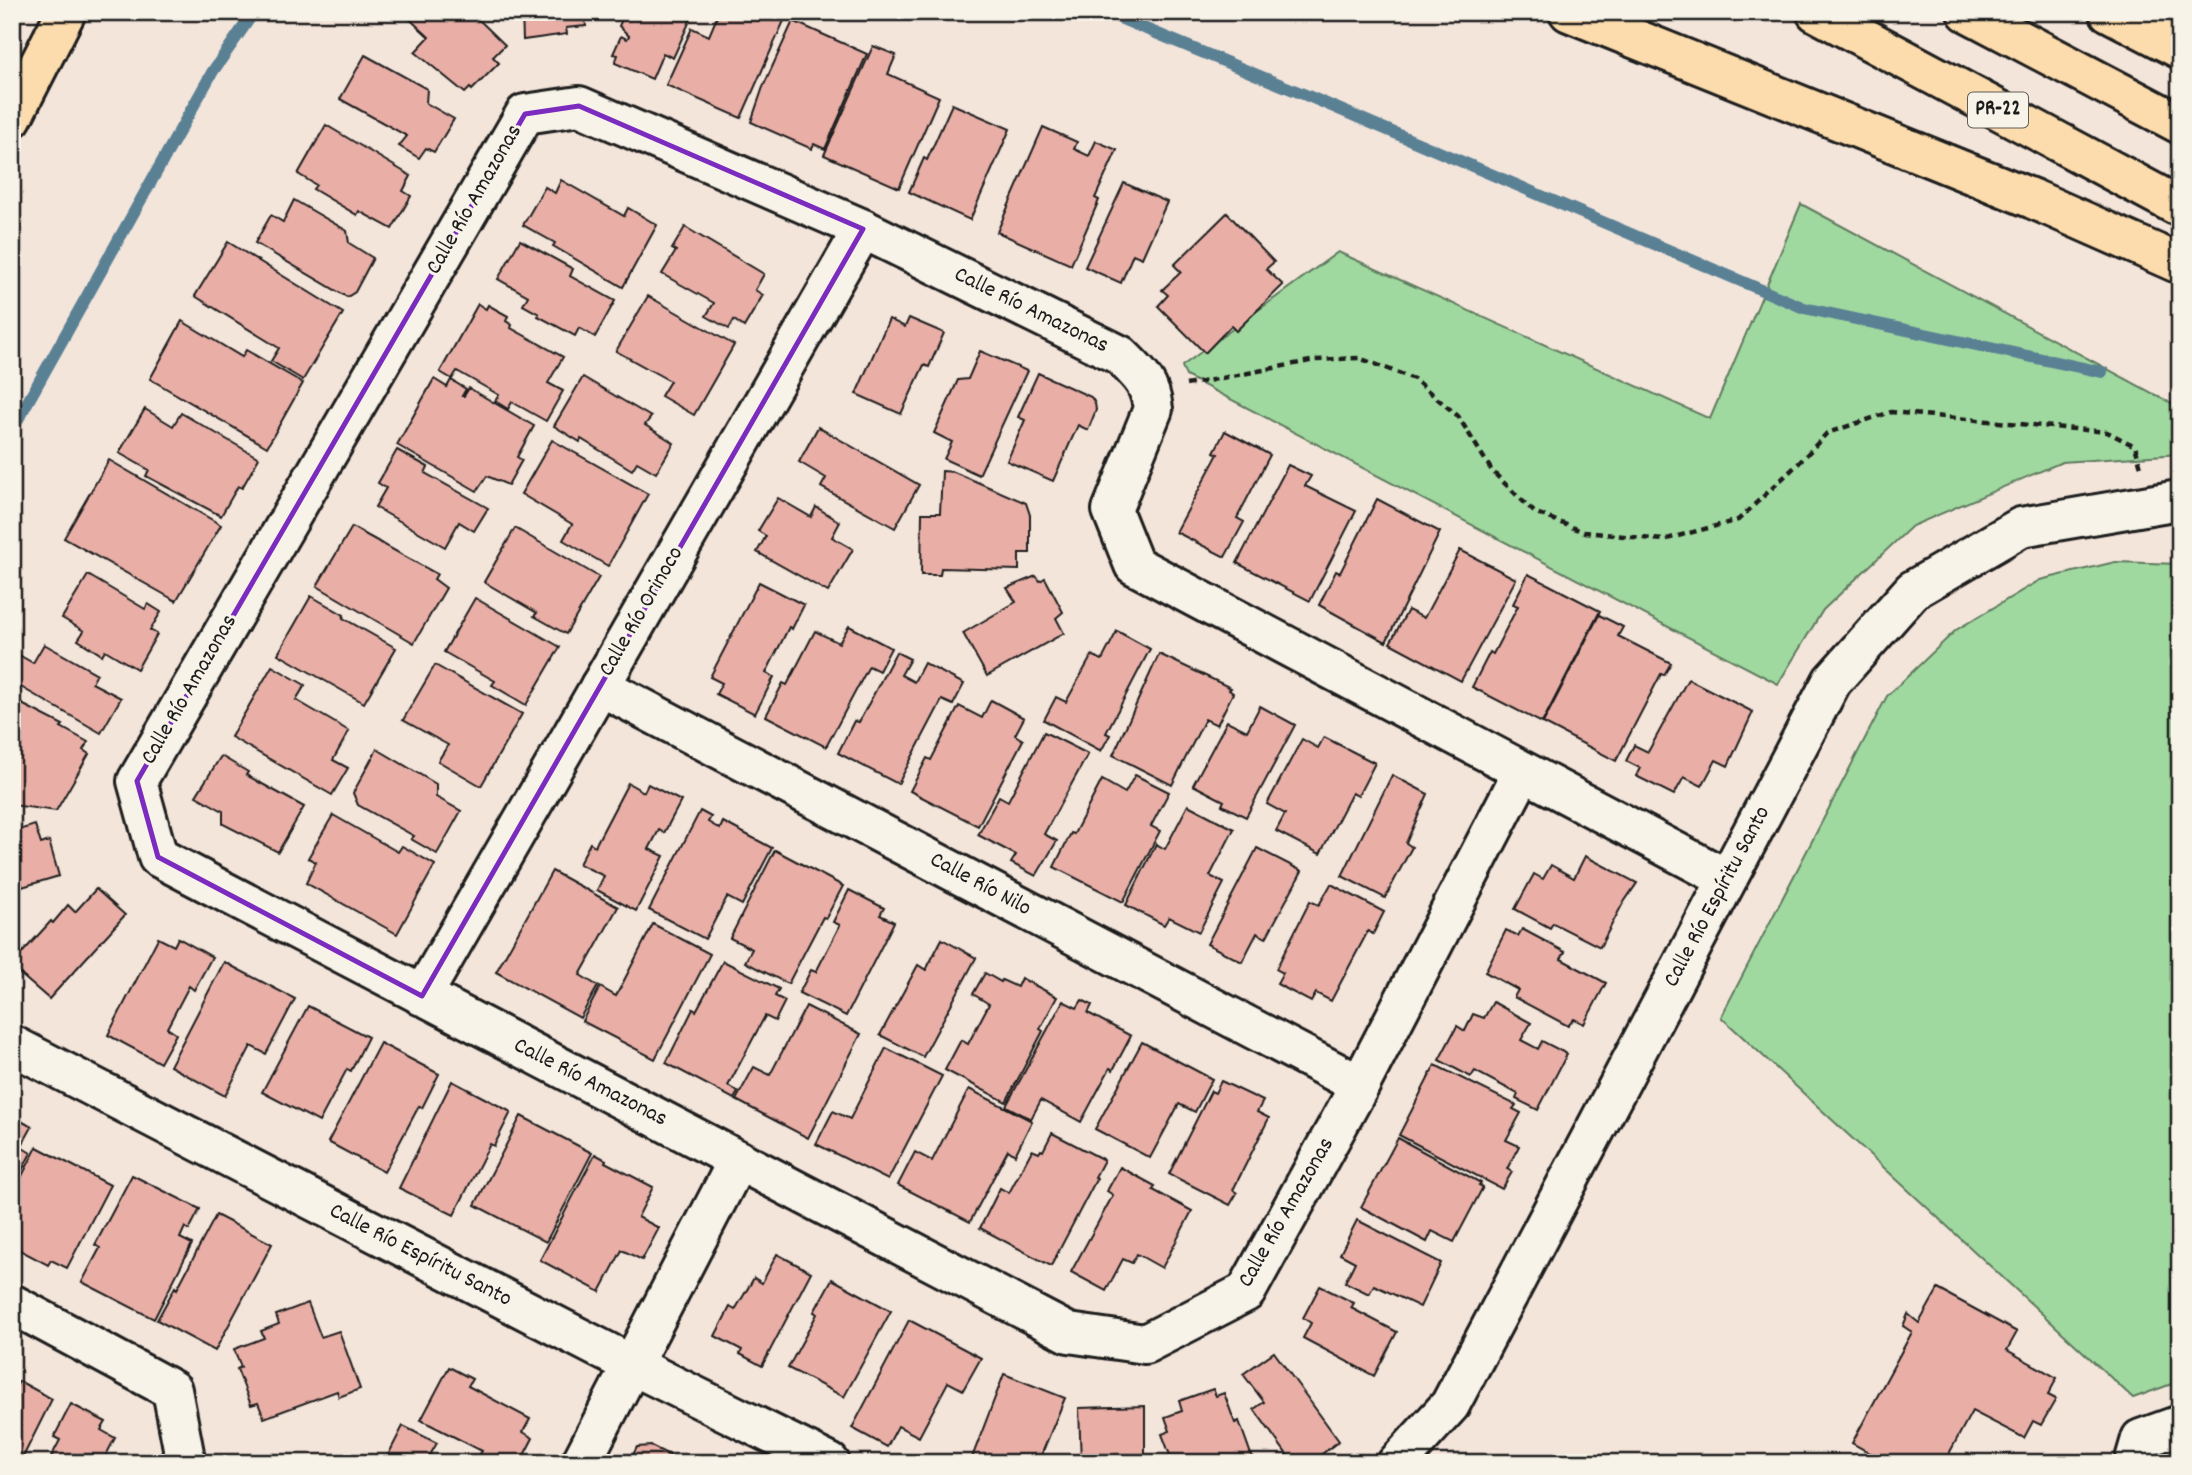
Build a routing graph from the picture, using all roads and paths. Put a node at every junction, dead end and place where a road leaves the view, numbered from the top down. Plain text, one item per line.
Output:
1 (66, 12) edge
2 (1569, 12) edge
3 (1816, 12) edge
4 (1967, 12) edge
5 (2109, 12) edge
6 (2180, 49) edge
7 (12, 118) edge
8 (2180, 124) edge
9 (2180, 207) edge
10 (863, 229) junction
11 (2180, 264) edge
12 (1151, 391) junction
13 (2166, 504) edge
14 (600, 686) junction
15 (1523, 771) junction
16 (1727, 878) junction
17 (422, 996) junction
18 (12, 1045) edge
19 (1360, 1085) junction
20 (738, 1160) junction
21 (12, 1304) edge
22 (632, 1365) junction
23 (2180, 1425) edge
24 (179, 1463) edge
25 (581, 1463) edge
26 (830, 1463) edge
27 (1397, 1463) edge
28 (2134, 1463) edge

1 - 7 main road
2 - 11 main road
3 - 9 main road, PR-22
4 - 8 main road
5 - 6 main road
10 - 12 street, Calle Río Amazonas
10 - 14 street, Calle Río Orinoco
10 - 17 street, Calle Río Amazonas
12 - 13 path
12 - 15 street
13 - 16 street, Calle Río Espíritu Santo
14 - 17 street, Calle Río Orinoco
14 - 19 street, Calle Río Nilo
15 - 16 street
15 - 19 street, Calle Río Amazonas
16 - 27 street, Calle Río Espíritu Santo
17 - 20 street, Calle Río Amazonas
18 - 22 street, Calle Río Espíritu Santo
19 - 20 street, Calle Río Amazonas
20 - 22 street
21 - 24 street
22 - 25 street
22 - 26 street, Calle Río Espíritu Santo
23 - 28 street

